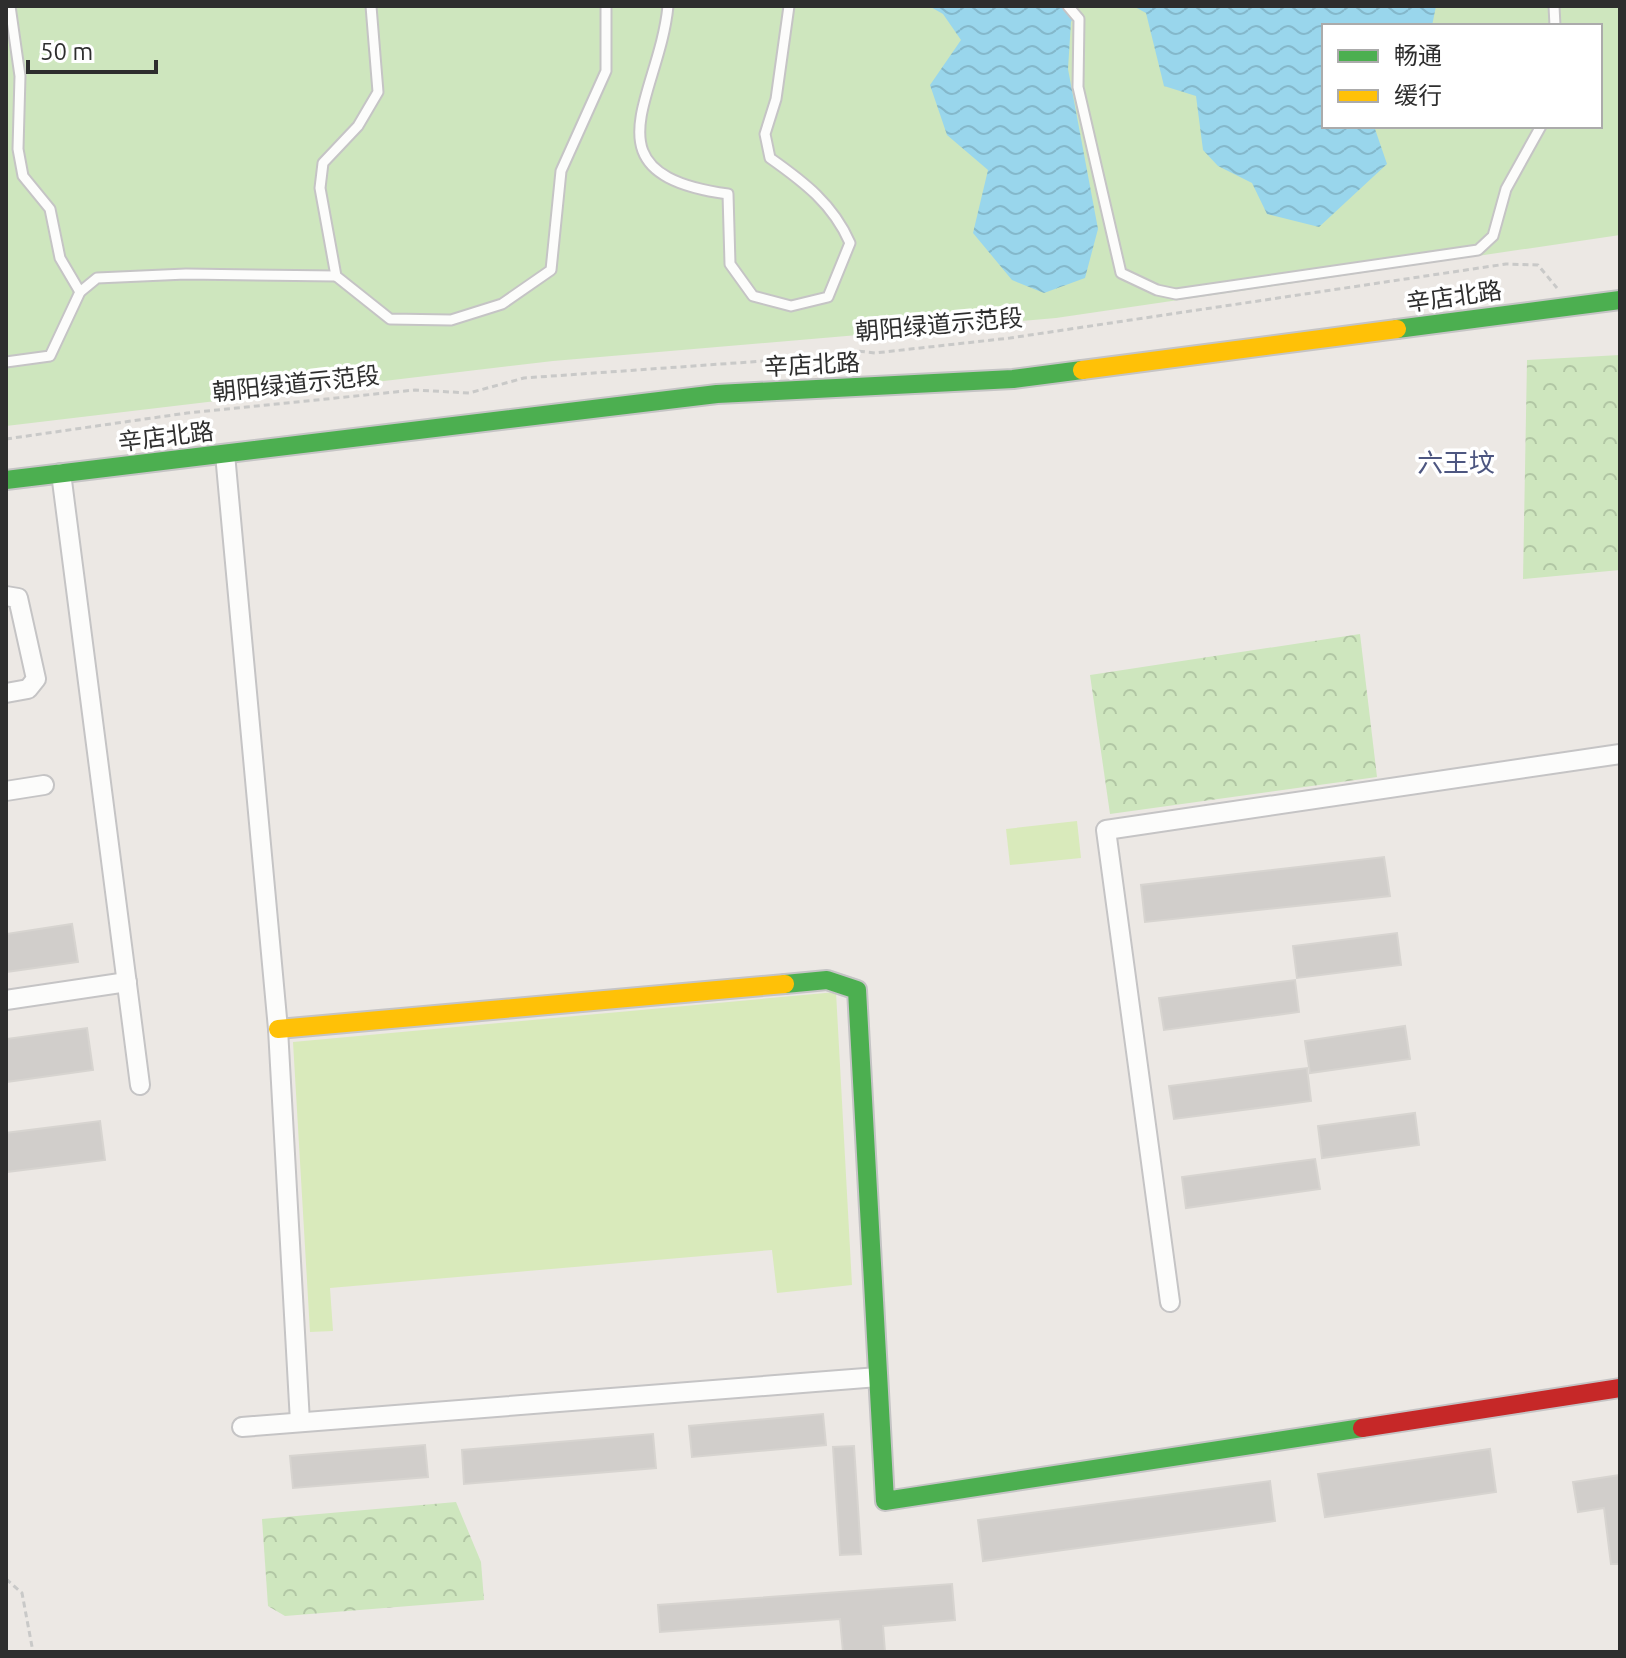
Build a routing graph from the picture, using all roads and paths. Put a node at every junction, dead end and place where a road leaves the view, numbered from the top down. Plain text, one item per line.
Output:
1 (10, 6) edge
2 (371, 6) edge
3 (606, 6) edge
4 (668, 6) edge
5 (789, 6) edge
6 (1068, 6) edge
7 (1540, 128) edge
8 (18, 149) junction
9 (6, 151) edge
10 (336, 276) junction
11 (80, 292) junction
12 (1620, 300) edge
13 (1563, 307) junction
14 (6, 362) edge
15 (6, 439) edge
16 (225, 454) junction
17 (61, 473) junction
18 (6, 480) edge
19 (6, 596) edge
20 (6, 693) edge
21 (1620, 754) edge
22 (44, 785) dead end
23 (6, 791) edge
24 (127, 982) junction
25 (6, 1000) edge
26 (278, 1029) junction
27 (140, 1085) dead end
28 (1170, 1302) dead end
29 (878, 1377) junction
30 (1620, 1388) edge
31 (300, 1422) junction
32 (242, 1427) dead end
33 (6, 1579) edge
34 (33, 1652) edge

1 - 8 lane
2 - 10 lane
3 - 10 lane
4 - 5 lane
6 - 7 lane
8 - 9 lane
8 - 11 lane
10 - 11 lane
11 - 14 lane
12 - 13 street, 辛店北路
13 - 15 path, 朝阳绿道示范段
13 - 16 street, 辛店北路
16 - 17 street, 辛店北路
16 - 26 street
17 - 18 street, 辛店北路
17 - 24 street
19 - 20 street
21 - 28 street
22 - 23 street
24 - 25 street
24 - 27 street
26 - 29 street
26 - 31 street
29 - 30 street
29 - 31 street
31 - 32 street
33 - 34 path

